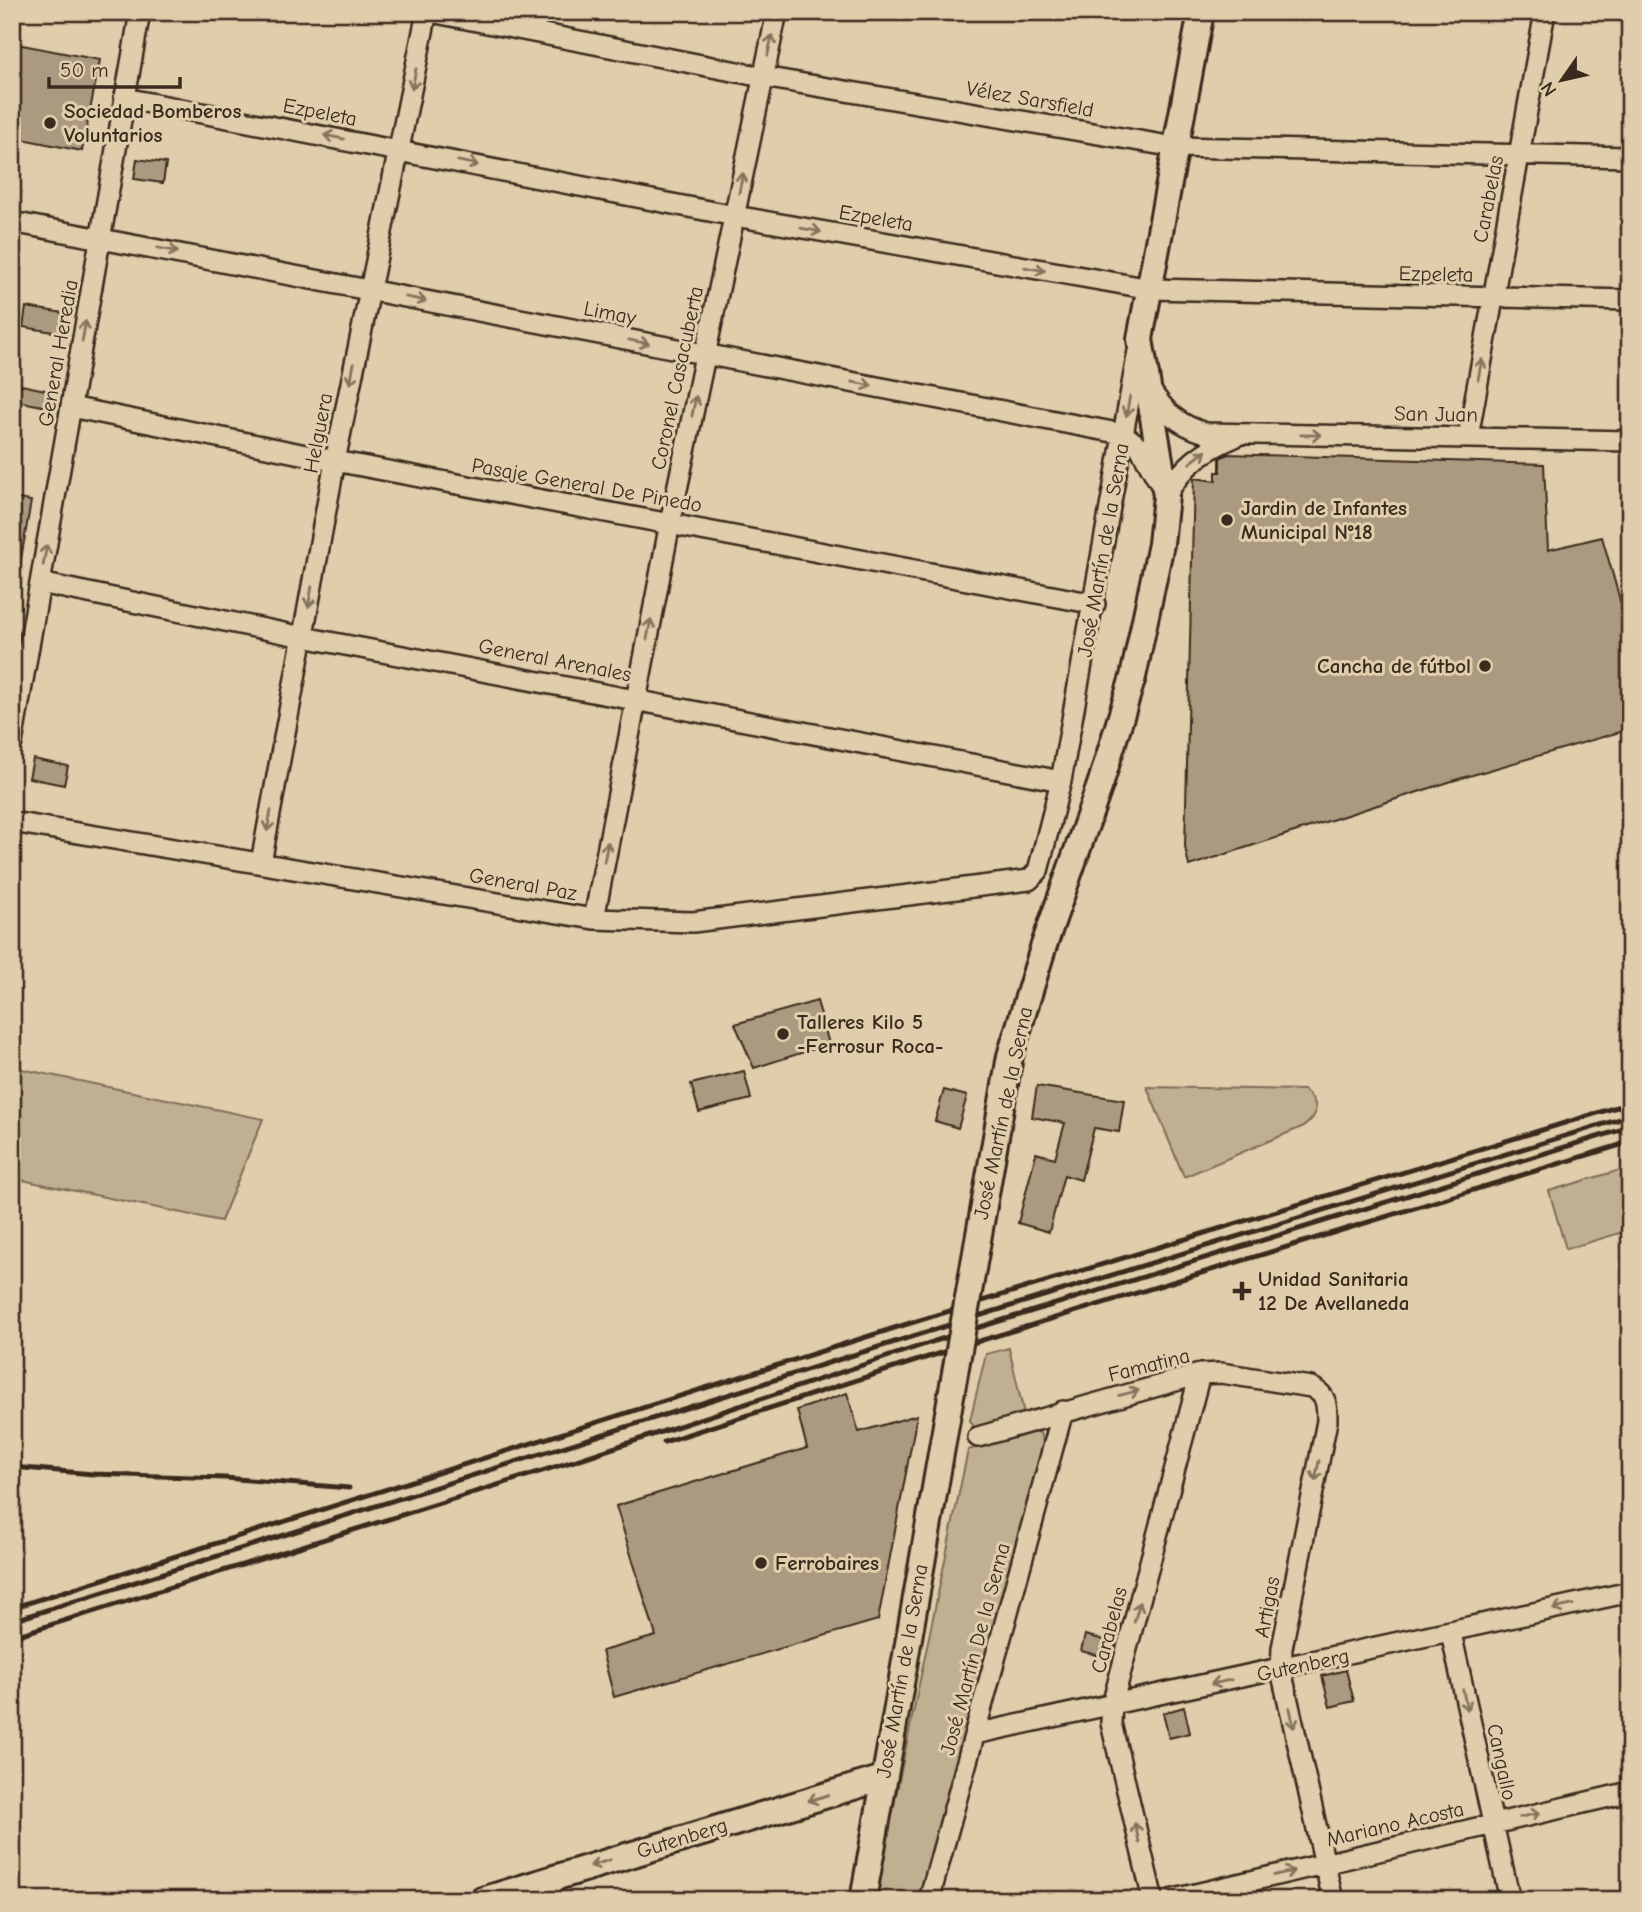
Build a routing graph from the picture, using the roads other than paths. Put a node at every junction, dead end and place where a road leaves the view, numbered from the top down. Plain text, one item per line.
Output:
1 (140, 12) edge
2 (429, 12) edge
3 (777, 12) edge
4 (1201, 12) edge
5 (1545, 12) edge
6 (763, 77) junction
7 (124, 98) junction
8 (1175, 147) junction
9 (401, 150) junction
10 (1520, 153) junction
11 (1630, 157) edge
12 (735, 216) junction
13 (12, 222) edge
14 (101, 237) junction
15 (1151, 289) junction
16 (369, 290) junction
17 (1492, 298) junction
18 (1630, 300) edge
19 (1140, 339) junction
20 (705, 354) junction
21 (1144, 381) junction
22 (71, 407) junction
23 (1123, 434) junction
24 (1242, 434) junction
25 (1468, 437) junction
26 (1630, 441) edge
27 (335, 461) junction
28 (1166, 496) junction
29 (670, 523) junction
30 (40, 583) junction
31 (1095, 604) junction
32 (303, 637) junction
33 (635, 698) junction
34 (12, 743) edge
35 (1061, 781) junction
36 (12, 822) edge
37 (261, 863) junction
38 (1029, 880) joint
39 (594, 919) junction
40 (1200, 1374) junction
41 (1327, 1404) joint
42 (1063, 1411) junction
43 (978, 1437) dead end
44 (1630, 1592) edge
45 (1451, 1633) junction
46 (1281, 1670) junction
47 (1112, 1706) junction
48 (975, 1734) junction
49 (883, 1778) junction
50 (1630, 1792) edge
51 (1492, 1824) junction
52 (1324, 1864) junction
53 (551, 1888) edge
54 (482, 1900) edge
55 (863, 1900) edge
56 (929, 1900) edge
57 (1153, 1900) edge
58 (1170, 1900) edge
59 (1333, 1900) edge
60 (1510, 1900) edge

1 - 7 street, General Heredia
2 - 6 street, Vélez Sarsfield
2 -> 9 street, Helguera
6 -> 3 street, Coronel Casacuberta
4 - 8 street, José Martín de la Serna
5 - 10 street, Carabelas
6 - 8 street, Vélez Sarsfield
12 -> 6 street, Coronel Casacuberta
9 -> 7 street, Ezpeleta
7 - 14 street, General Heredia
8 - 10 street, Vélez Sarsfield
8 - 15 street, José Martín de la Serna
9 -> 12 street, Ezpeleta
9 - 16 street, Helguera
10 - 11 street, Vélez Sarsfield
10 - 17 street, Carabelas
12 -> 15 street, Ezpeleta
12 - 20 street, Coronel Casacuberta
13 - 14 street, Limay
14 -> 16 street, Limay
22 -> 14 street, General Heredia
15 - 17 street, Ezpeleta
15 - 19 street, José Martín de la Serna
16 -> 20 street, Limay
16 -> 27 street, Helguera
17 - 18 street, Ezpeleta
25 -> 17 street, Carabelas
19 - 21 street, José Martín de la Serna
19 -> 23 street, José Martín de la Serna
20 -> 23 street, Limay
29 -> 20 street, Coronel Casacuberta
21 - 24 street, San Juan
21 - 28 street, José Martín de la Serna
22 - 27 street, Pasaje General De Pinedo
30 -> 22 street, General Heredia
23 - 28 street
23 - 31 street, José Martín de la Serna
24 -> 25 street, San Juan
28 -> 24 street, San Juan
25 - 26 street, San Juan
27 - 29 street, Pasaje General De Pinedo
27 -> 32 street, Helguera
28 - 49 street, José Martín de la Serna, bridge
29 - 31 street, Pasaje General De Pinedo
33 -> 29 street, Coronel Casacuberta
30 - 32 street, General Arenales
30 - 34 street, General Heredia
31 - 35 street, José Martín de la Serna
32 - 33 street, General Arenales
32 -> 37 street, Helguera
33 - 35 street, General Arenales
39 -> 33 street, Coronel Casacuberta
35 - 38 street, José Martín de la Serna
36 - 37 street, General Paz
37 - 39 street, General Paz
38 - 39 street, General Paz
40 - 41 street, Famatina
42 -> 40 street, Famatina
47 -> 40 street, Carabelas
41 -> 46 street, Artigas
42 - 43 street, Famatina
42 - 48 street, José Martín De la Serna
44 -> 45 street, Gutenberg
45 - 46 street, Gutenberg
45 -> 51 street, Cangallo
46 -> 47 street, Gutenberg
46 -> 52 street, Artigas
47 - 48 street, Gutenberg
57 -> 47 street, Carabelas
48 - 56 street, José Martín De la Serna
49 -> 53 street, Gutenberg
49 - 55 street, José Martín de la Serna
51 -> 50 street, Mariano Acosta
51 - 52 street, Mariano Acosta
51 - 60 street, Cangallo
58 -> 52 street, Mariano Acosta
52 - 59 street, Artigas
53 - 54 street, Gutenberg

